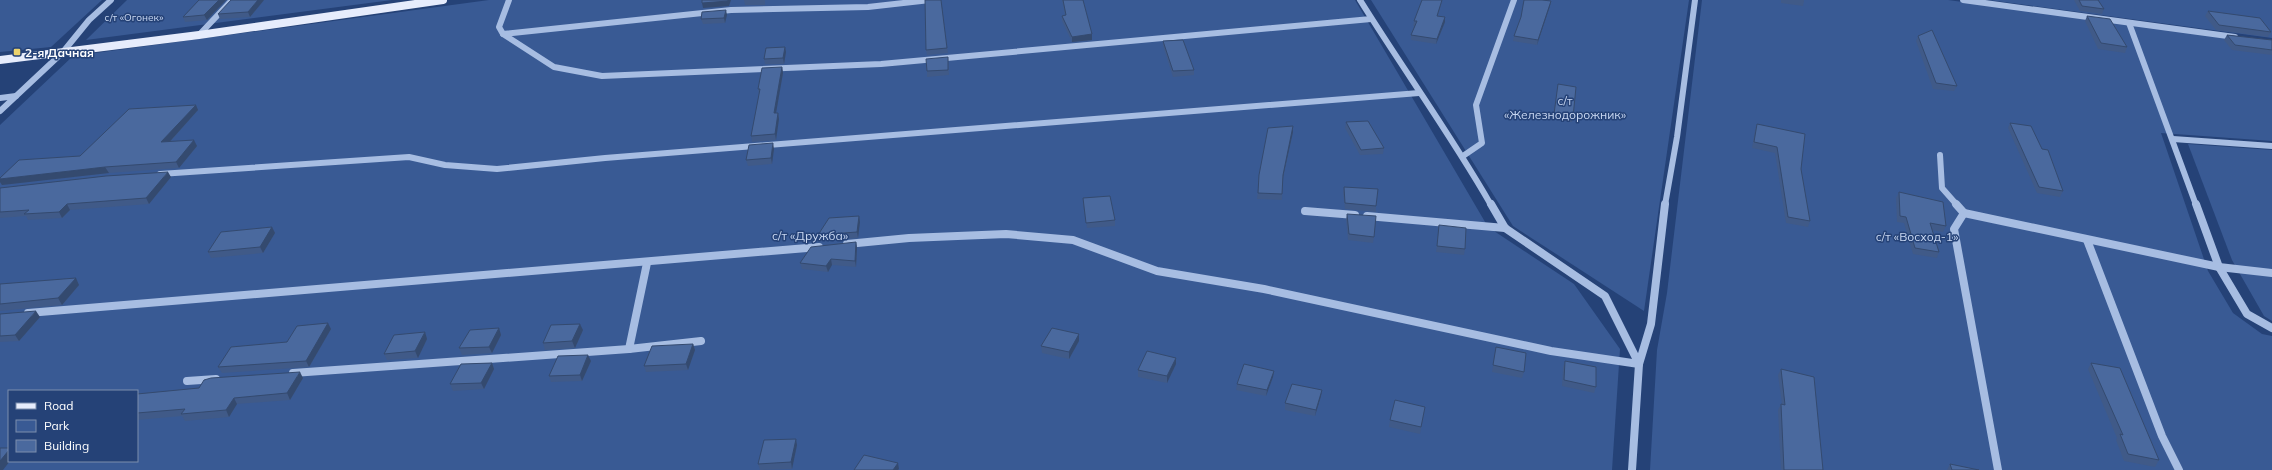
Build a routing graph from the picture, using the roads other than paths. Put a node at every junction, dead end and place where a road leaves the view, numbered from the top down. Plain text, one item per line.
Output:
1 (111, 0) edge
2 (232, 0) edge
3 (399, 0) edge
4 (443, 0) edge
5 (509, 0) edge
6 (930, 0) edge
7 (1360, 0) edge
8 (1514, 0) edge
9 (1695, 0) edge
10 (1963, 0) edge
11 (394, 7) junction
12 (1371, 19) junction
13 (2130, 23) junction
14 (504, 34) junction
15 (199, 35) junction
16 (2240, 38) edge
17 (63, 52) junction
18 (0, 60) edge
19 (1419, 93) junction
20 (16, 96) junction
21 (0, 98) edge
22 (0, 111) edge
23 (2172, 139) junction
24 (2272, 146) edge
25 (1940, 155) dead end
26 (1464, 156) junction
27 (149, 175) edge
28 (1305, 211) dead end
29 (1964, 212) junction
30 (1505, 228) junction
31 (2087, 240) junction
32 (647, 263) junction
33 (2219, 267) junction
34 (2272, 273) edge
35 (16, 314) edge
36 (2272, 328) edge
37 (701, 341) dead end
38 (629, 349) junction
39 (1639, 364) junction
40 (282, 374) edge
41 (226, 378) edge
42 (187, 381) dead end
43 (1632, 470) edge
44 (1998, 470) edge
45 (2179, 470) edge

1 - 17 street
2 - 15 street
3 - 11 street
4 - 11 main road
5 - 14 street
6 - 14 street
7 - 12 street
8 - 26 street
9 - 39 street
10 - 13 street
11 - 15 main road
12 - 14 street
12 - 19 street
13 - 16 street
13 - 23 street
15 - 17 main road
17 - 18 main road
17 - 20 street
19 - 26 street
19 - 27 street
20 - 21 street
20 - 22 street
23 - 24 street
23 - 33 street
25 - 29 street
26 - 30 street
28 - 30 street
29 - 31 street
29 - 44 street
30 - 39 street
31 - 33 street
31 - 45 street
32 - 35 street
32 - 38 street
32 - 39 street
33 - 34 street
33 - 36 street
37 - 38 street
38 - 40 street
39 - 43 street
41 - 42 street

